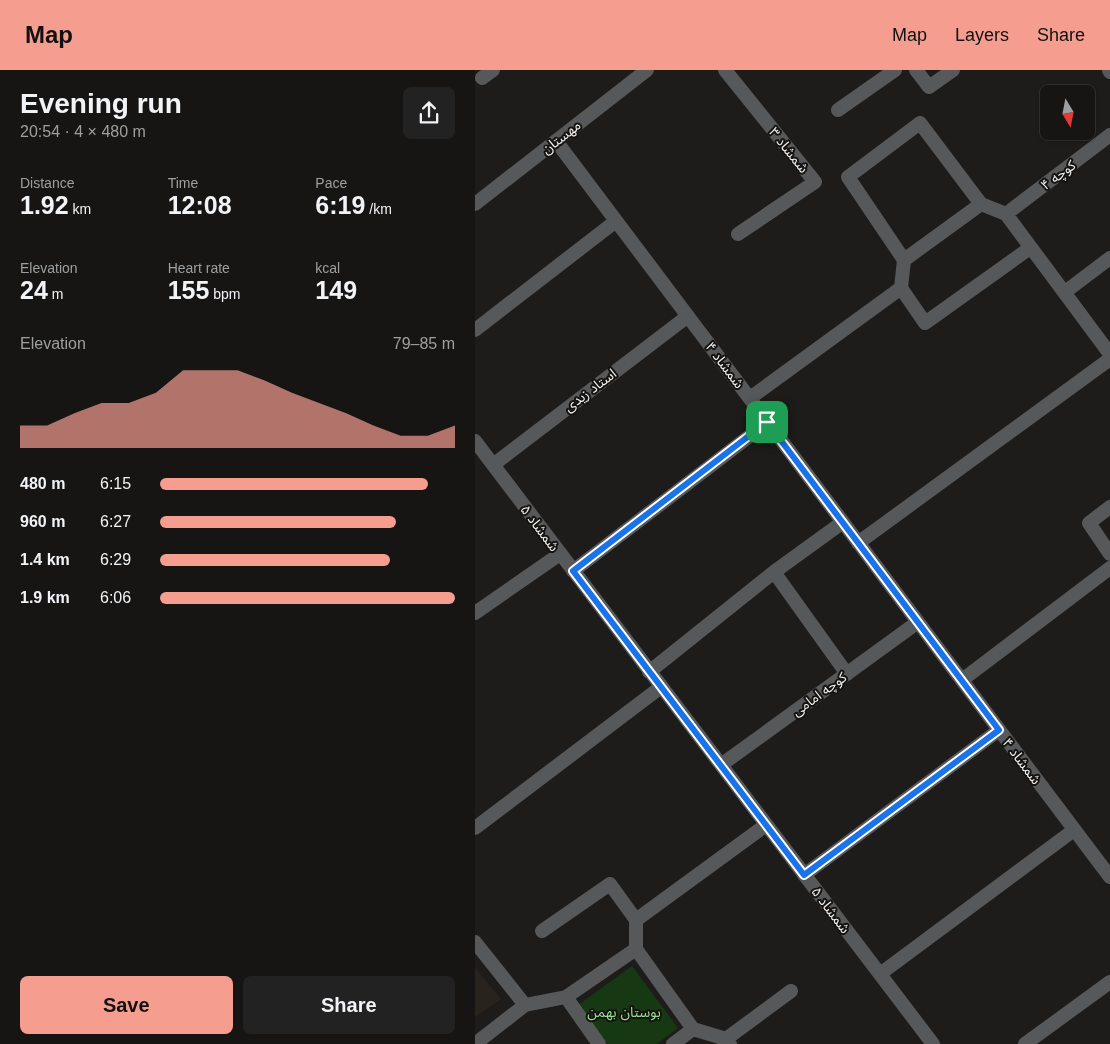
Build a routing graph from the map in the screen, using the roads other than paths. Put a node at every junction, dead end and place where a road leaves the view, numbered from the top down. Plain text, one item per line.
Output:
1 (647, 70) edge
2 (725, 70) edge
3 (895, 70) edge
4 (916, 70) edge
5 (953, 70) edge
6 (838, 110) dead end
7 (1110, 135) edge
8 (556, 141) junction
9 (475, 204) edge
10 (981, 204) junction
11 (1006, 214) junction
12 (616, 221) junction
13 (738, 234) dead end
14 (1030, 248) junction
15 (1110, 258) edge
16 (904, 260) junction
17 (901, 288) junction
18 (1065, 292) junction
19 (688, 316) junction
20 (475, 330) edge
21 (1110, 354) edge
22 (1110, 360) edge
23 (750, 398) junction
24 (767, 422) junction
25 (475, 441) edge
26 (493, 465) junction
27 (1110, 507) edge
28 (843, 522) junction
29 (858, 543) junction
30 (560, 554) junction
31 (1110, 554) edge
32 (1110, 568) edge
33 (573, 571) junction
34 (774, 572) junction
35 (475, 614) edge
36 (918, 622) junction
37 (649, 672) junction
38 (847, 674) junction
39 (961, 680) junction
40 (661, 687) junction
41 (999, 730) junction
42 (721, 765) junction
43 (766, 825) junction
44 (475, 828) edge
45 (1074, 830) junction
46 (804, 875) junction
47 (1110, 878) edge
48 (637, 920) junction
49 (542, 931) dead end
50 (475, 942) edge
51 (636, 949) junction
52 (880, 974) junction
53 (1110, 982) edge
54 (791, 991) dead end
55 (566, 997) junction
56 (525, 1005) junction
57 (693, 1029) junction
58 (728, 1041) edge
59 (475, 1044) edge
60 (599, 1044) edge
61 (673, 1044) edge
62 (933, 1044) edge
63 (1025, 1044) edge

1 - 8 street, مهستان
2 - 13 street, شمشاد ۳
3 - 6 street
4 - 5 street
7 - 11 street, کوچه ۴
8 - 9 street, مهستان
8 - 12 street, شمشاد ۴
10 - 11 street
10 - 16 street
10 - 16 street
11 - 14 street
12 - 19 street, شمشاد ۴
12 - 20 street
14 - 17 street
14 - 18 street
15 - 18 street
16 - 17 street
17 - 23 street
18 - 21 street
19 - 23 street, شمشاد ۴
19 - 26 street, استاد زیدی
22 - 29 street
23 - 24 street, شمشاد ۴
24 - 28 street, شمشاد ۴
24 - 33 street
25 - 26 street, شمشاد ۵
26 - 30 street, شمشاد ۵
27 - 31 street
28 - 29 street, شمشاد ۴
28 - 34 street
29 - 36 street, شمشاد ۴
30 - 33 street, شمشاد ۵
30 - 35 street
32 - 39 street
33 - 37 street, شمشاد ۵
34 - 37 street
34 - 38 street
36 - 38 street, کوچه امامی
36 - 39 street, شمشاد ۴
37 - 40 street, شمشاد ۵
38 - 42 street, کوچه امامی
39 - 41 street, شمشاد ۴
40 - 42 street, شمشاد ۵
40 - 44 street
41 - 45 street, شمشاد ۴
41 - 46 street
42 - 43 street, شمشاد ۵
43 - 46 street, شمشاد ۵
43 - 48 street
45 - 47 street, شمشاد ۴
45 - 52 street
46 - 52 street, شمشاد ۵
48 - 49 street
48 - 51 street
50 - 56 street
51 - 55 street
51 - 57 street
52 - 62 street, شمشاد ۵
53 - 63 street
54 - 58 street
55 - 56 street
55 - 60 street
56 - 59 street
57 - 58 street
57 - 61 street

